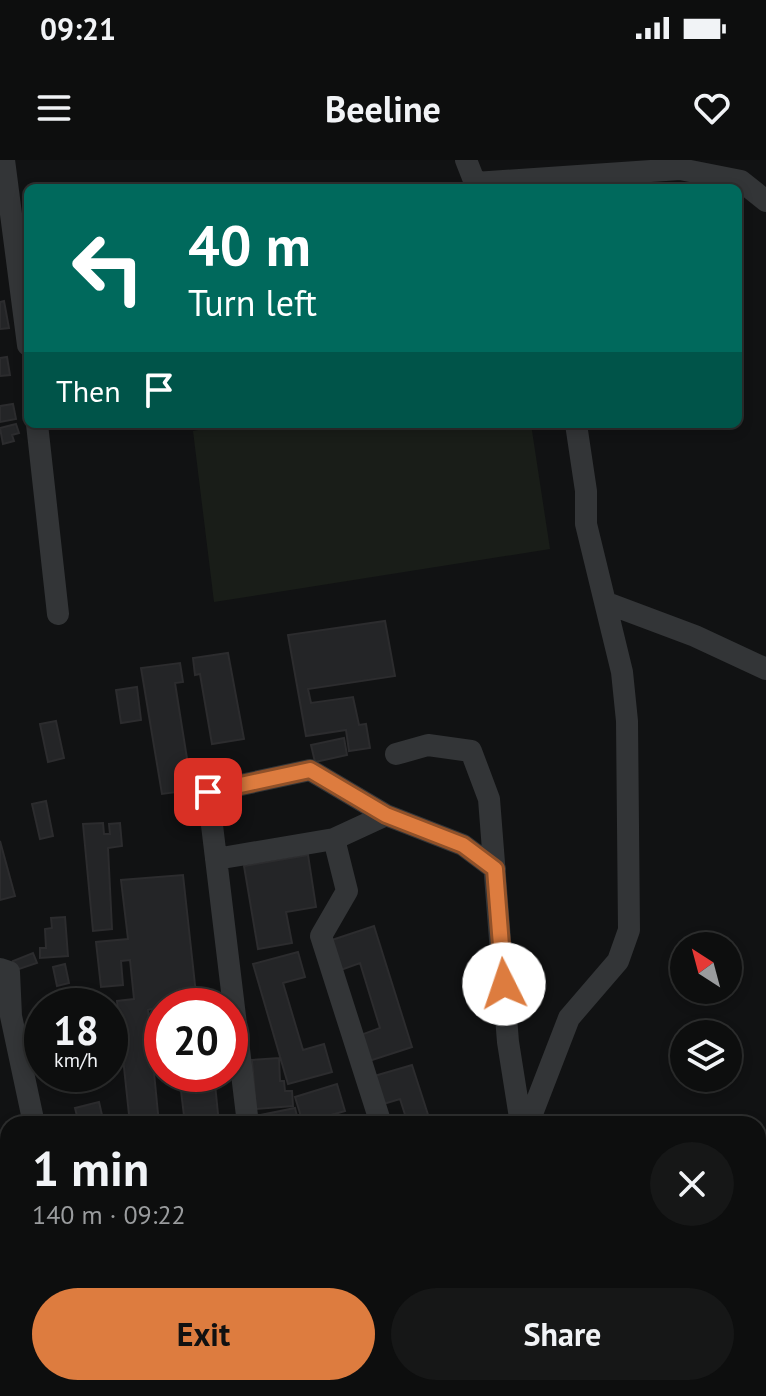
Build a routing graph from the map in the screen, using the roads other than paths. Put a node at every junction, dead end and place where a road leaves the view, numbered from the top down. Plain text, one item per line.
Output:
1 (466, 160) edge
2 (3, 162) edge
3 (475, 184) edge
4 (500, 184) edge
5 (766, 201) edge
6 (24, 316) edge
7 (37, 428) edge
8 (577, 428) edge
9 (607, 603) junction
10 (58, 614) dead end
11 (766, 669) edge
12 (396, 754) dead end
13 (386, 815) junction
14 (334, 839) junction
15 (216, 859) junction
16 (495, 869) junction
17 (0, 969) edge
18 (32, 1116) edge
19 (247, 1116) edge
20 (378, 1116) edge
21 (520, 1116) edge
22 (531, 1116) edge

1 - 3 street
2 - 6 street
4 - 5 street
7 - 10 street
8 - 9 street
9 - 11 street
9 - 22 street
12 - 16 street
13 - 14 street
13 - 15 street
13 - 16 street
14 - 15 street
14 - 20 street
15 - 19 street
16 - 21 street
17 - 18 street

